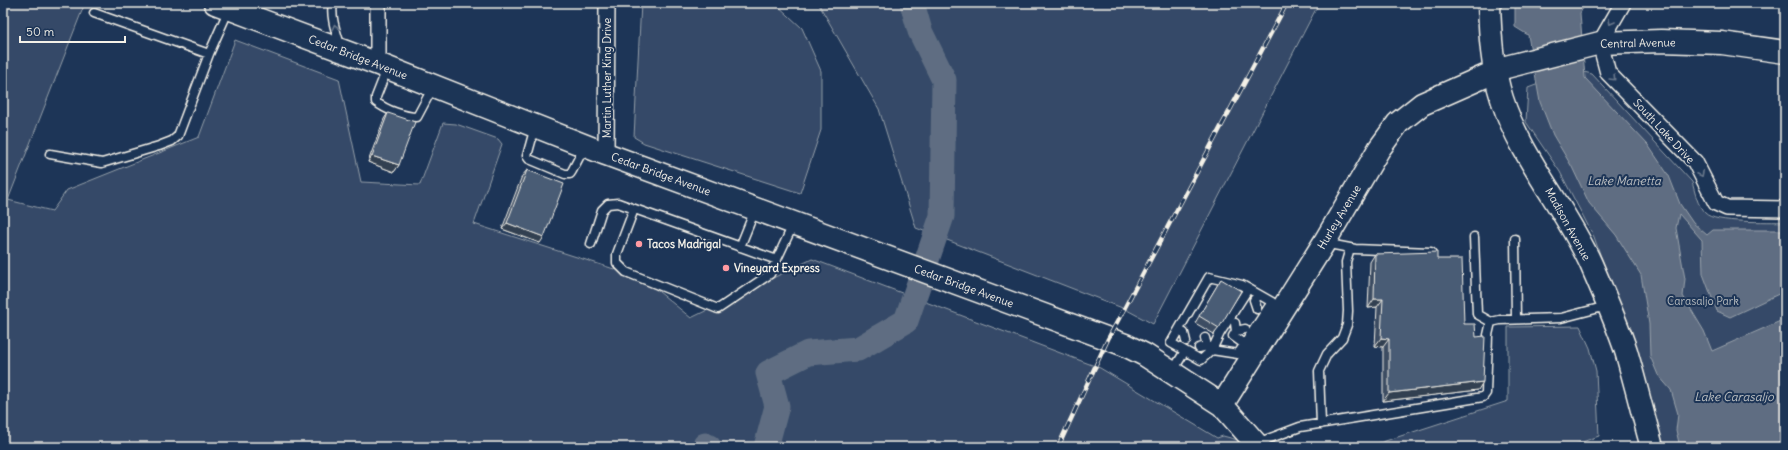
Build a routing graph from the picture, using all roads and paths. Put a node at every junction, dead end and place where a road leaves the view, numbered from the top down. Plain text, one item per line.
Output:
1 (334, 3) edge
2 (378, 3) edge
3 (607, 3) edge
4 (1489, 3) edge
5 (1623, 3) edge
6 (222, 6) edge
7 (94, 13) dead end
8 (1598, 43) junction
9 (342, 50) junction
10 (1785, 52) edge
11 (209, 54) junction
12 (383, 66) junction
13 (1498, 70) junction
14 (433, 86) junction
15 (536, 127) junction
16 (585, 146) junction
17 (50, 154) dead end
18 (606, 154) junction
19 (756, 208) junction
20 (634, 209) junction
21 (1785, 209) edge
22 (794, 222) junction
23 (1474, 237) dead end
24 (1515, 239) dead end
25 (1324, 243) junction
26 (591, 244) dead end
27 (740, 247) junction
28 (1350, 248) junction
29 (1431, 252) edge
30 (777, 260) junction
31 (1248, 289) junction
32 (1256, 297) junction
33 (1246, 303) dead end
34 (1278, 305) junction
35 (1608, 306) junction
36 (1256, 309) dead end
37 (1516, 320) junction
38 (1490, 322) junction
39 (1245, 329) dead end
40 (1206, 346) junction
41 (1185, 351) junction
42 (1244, 353) junction
43 (1172, 372) junction
44 (1222, 405) junction
45 (1321, 424) junction
46 (1257, 445) edge
47 (1652, 447) edge

9 -> 1 lane
2 - 12 street
3 - 18 street, Martin Luther King Drive
4 - 13 main road, Madison Avenue
5 -> 8 street
6 - 9 main road, Cedar Bridge Avenue
6 - 11 lane
7 - 11 lane
8 - 10 main road, Central Avenue
8 - 13 main road, Central Avenue
8 -> 21 street, South Lake Drive
9 - 12 main road, Cedar Bridge Avenue
11 - 17 lane
12 - 14 main road, Cedar Bridge Avenue
12 - 14 lane
13 - 25 main road, Hurley Avenue
13 - 35 main road, Madison Avenue
14 - 15 main road, Cedar Bridge Avenue
15 - 16 main road, Cedar Bridge Avenue
15 - 16 lane
16 - 18 main road, Cedar Bridge Avenue
18 - 19 main road, Cedar Bridge Avenue
19 - 22 main road, Cedar Bridge Avenue
19 - 27 lane
20 - 26 lane
20 - 27 lane
20 - 30 lane
22 - 30 lane
22 - 43 main road, Cedar Bridge Avenue
23 - 38 lane
24 - 37 lane
25 - 28 lane
25 - 34 main road, Hurley Avenue
27 - 30 lane
28 - 29 lane
28 - 45 lane
31 - 32 lane
31 - 40 lane
31 - 41 lane
32 - 33 lane
32 - 34 lane
32 - 36 lane
34 - 42 main road, Hurley Avenue
35 - 37 lane
35 - 47 main road, Madison Avenue
37 - 38 lane
38 - 45 lane
39 - 42 lane
40 - 41 lane
40 - 42 lane
41 - 43 lane
42 - 44 main road, Hurley Avenue
43 - 44 main road, Cedar Bridge Avenue
44 - 46 main road, Cedar Bridge Avenue
45 - 46 lane

